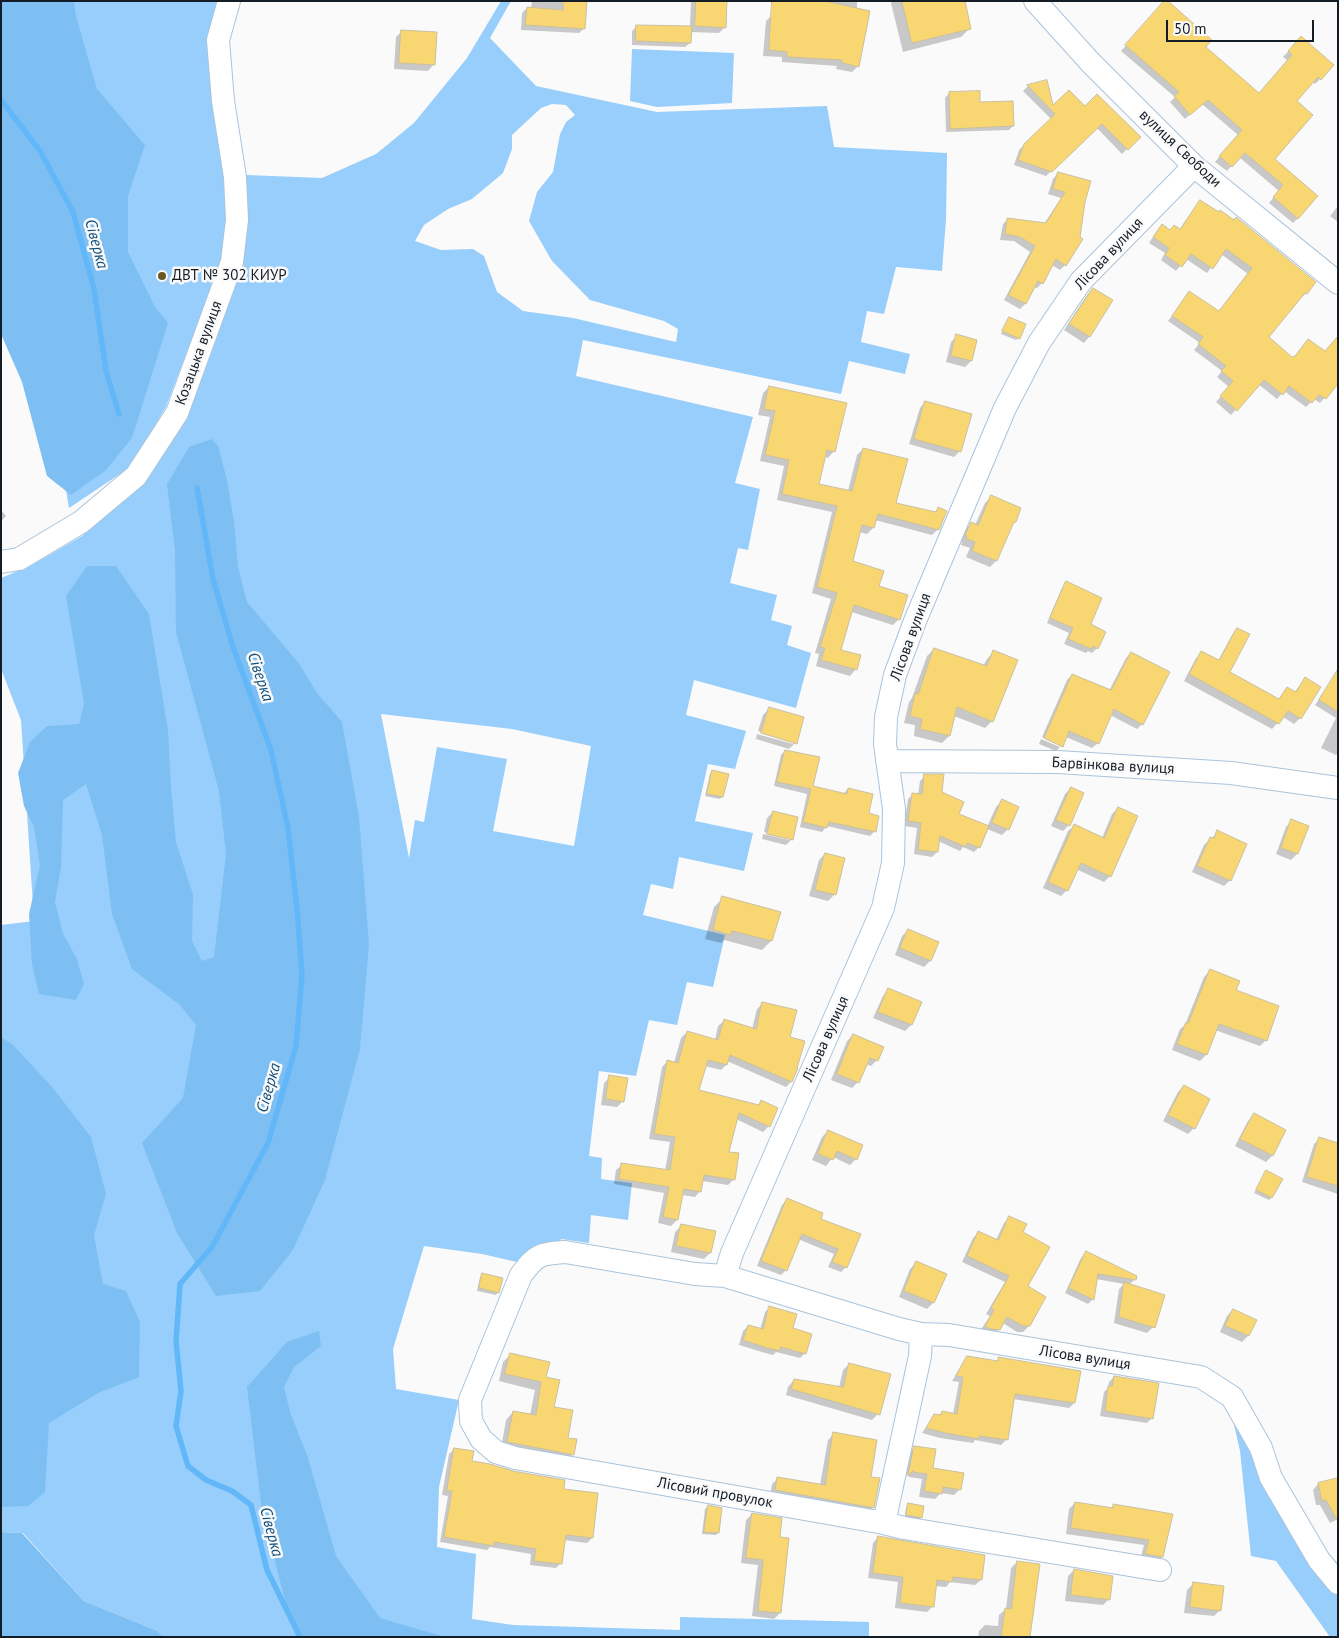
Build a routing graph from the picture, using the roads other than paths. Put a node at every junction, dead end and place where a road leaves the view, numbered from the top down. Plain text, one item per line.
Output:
1 (229, 1) edge
2 (1034, 1) edge
3 (1194, 166) junction
4 (1338, 283) edge
5 (1, 562) edge
6 (888, 761) junction
7 (1338, 788) edge
8 (543, 1254) joint
9 (725, 1276) junction
10 (922, 1334) junction
11 (884, 1523) junction
12 (1160, 1570) dead end
13 (1338, 1583) edge

1 - 5 street, Козацька вулиця
2 - 3 street, вулиця Свободи
3 - 4 street, вулиця Свободи
3 - 6 street, Лісова вулиця
6 - 7 street, Барвінкова вулиця
6 - 9 street, Лісова вулиця
8 - 9 street, Лісова вулиця
8 - 11 street, Лісовий провулок
9 - 10 street, Лісова вулиця
10 - 11 street
10 - 13 street, Лісова вулиця
11 - 12 street, Лісовий провулок

